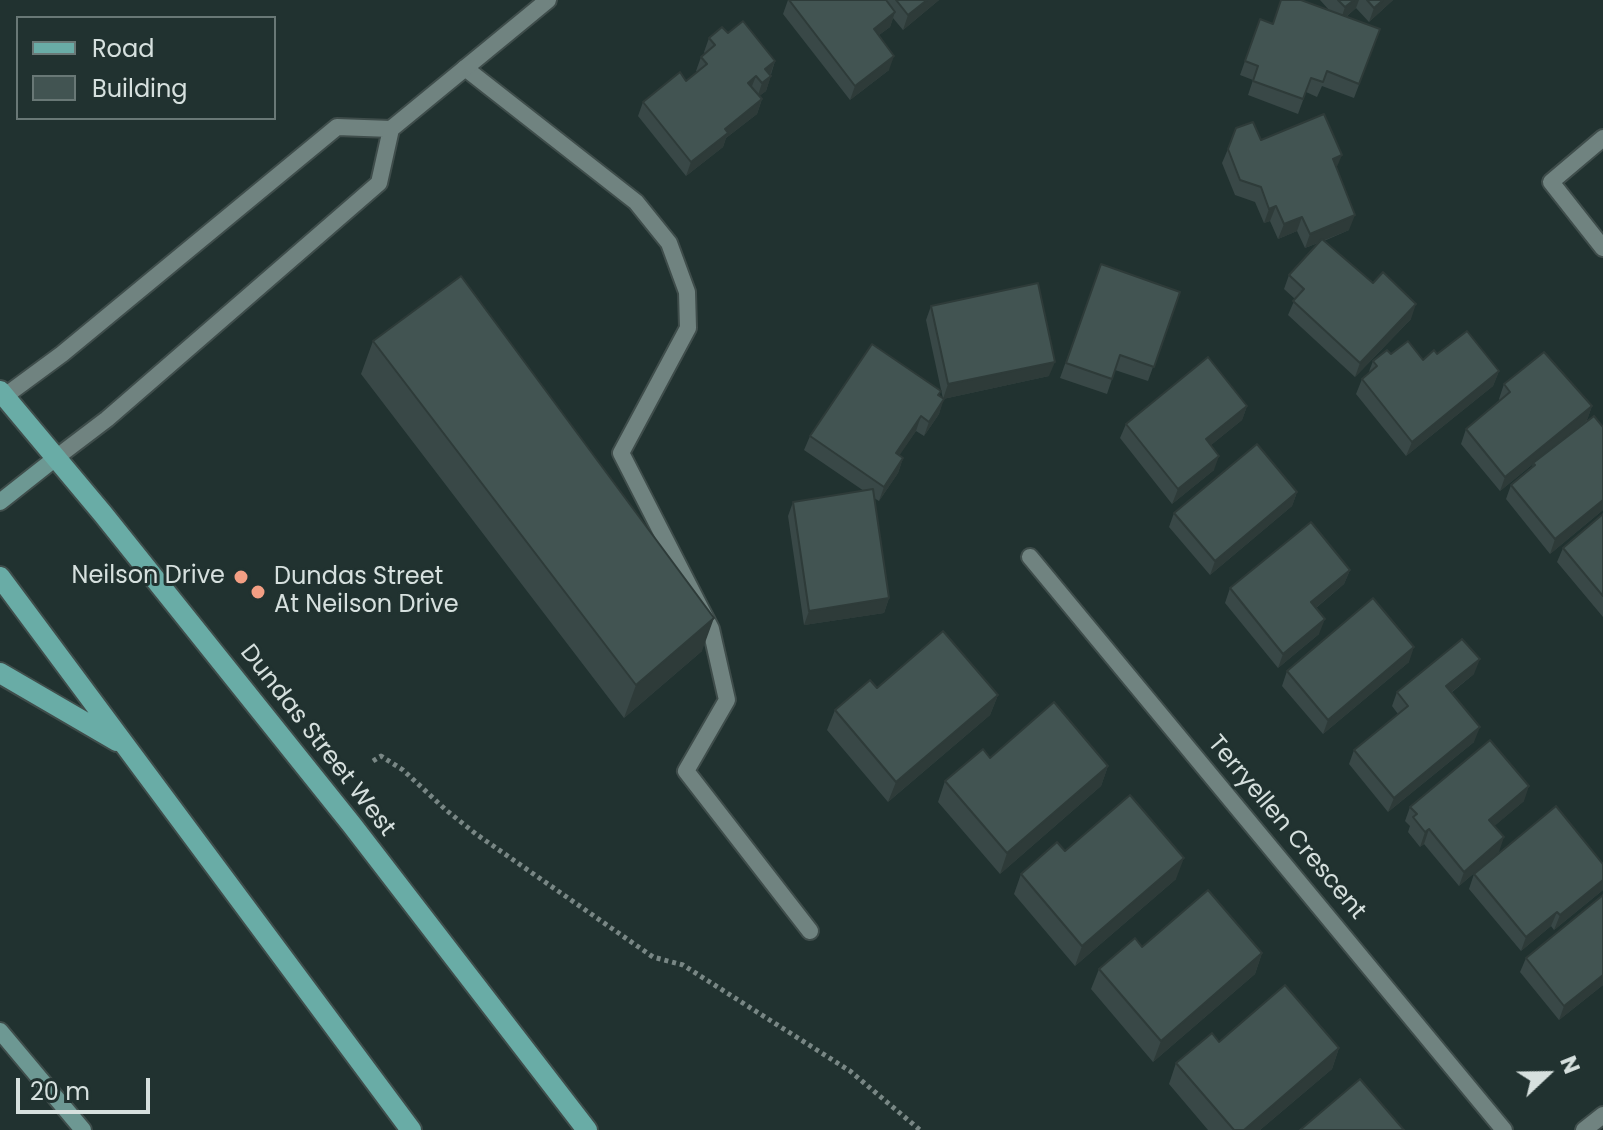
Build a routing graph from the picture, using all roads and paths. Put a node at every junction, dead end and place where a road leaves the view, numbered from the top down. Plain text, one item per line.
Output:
1 (548, 0) edge
2 (465, 68) junction
3 (391, 129) junction
4 (1603, 138) edge
5 (1603, 248) edge
6 (2, 395) edge
7 (57, 457) junction
8 (0, 502) edge
9 (1030, 557) dead end
10 (0, 577) edge
11 (0, 673) edge
12 (124, 745) junction
13 (373, 761) dead end
14 (810, 931) dead end
15 (0, 1031) edge
16 (1603, 1115) edge
17 (83, 1130) edge
18 (411, 1130) edge
19 (587, 1130) edge
20 (920, 1130) edge
21 (1504, 1130) edge
22 (1584, 1130) edge

1 - 2 street
2 - 3 street
2 - 14 street
3 - 6 street
3 - 7 street
4 - 5 street
6 - 7 main road, Dundas Street West
7 - 8 main road
7 - 19 main road, Dundas Street West
9 - 21 street, Terryellen Crescent
10 - 12 main road
11 - 12 main road
12 - 18 main road
13 - 20 path
15 - 17 main road
16 - 22 street

